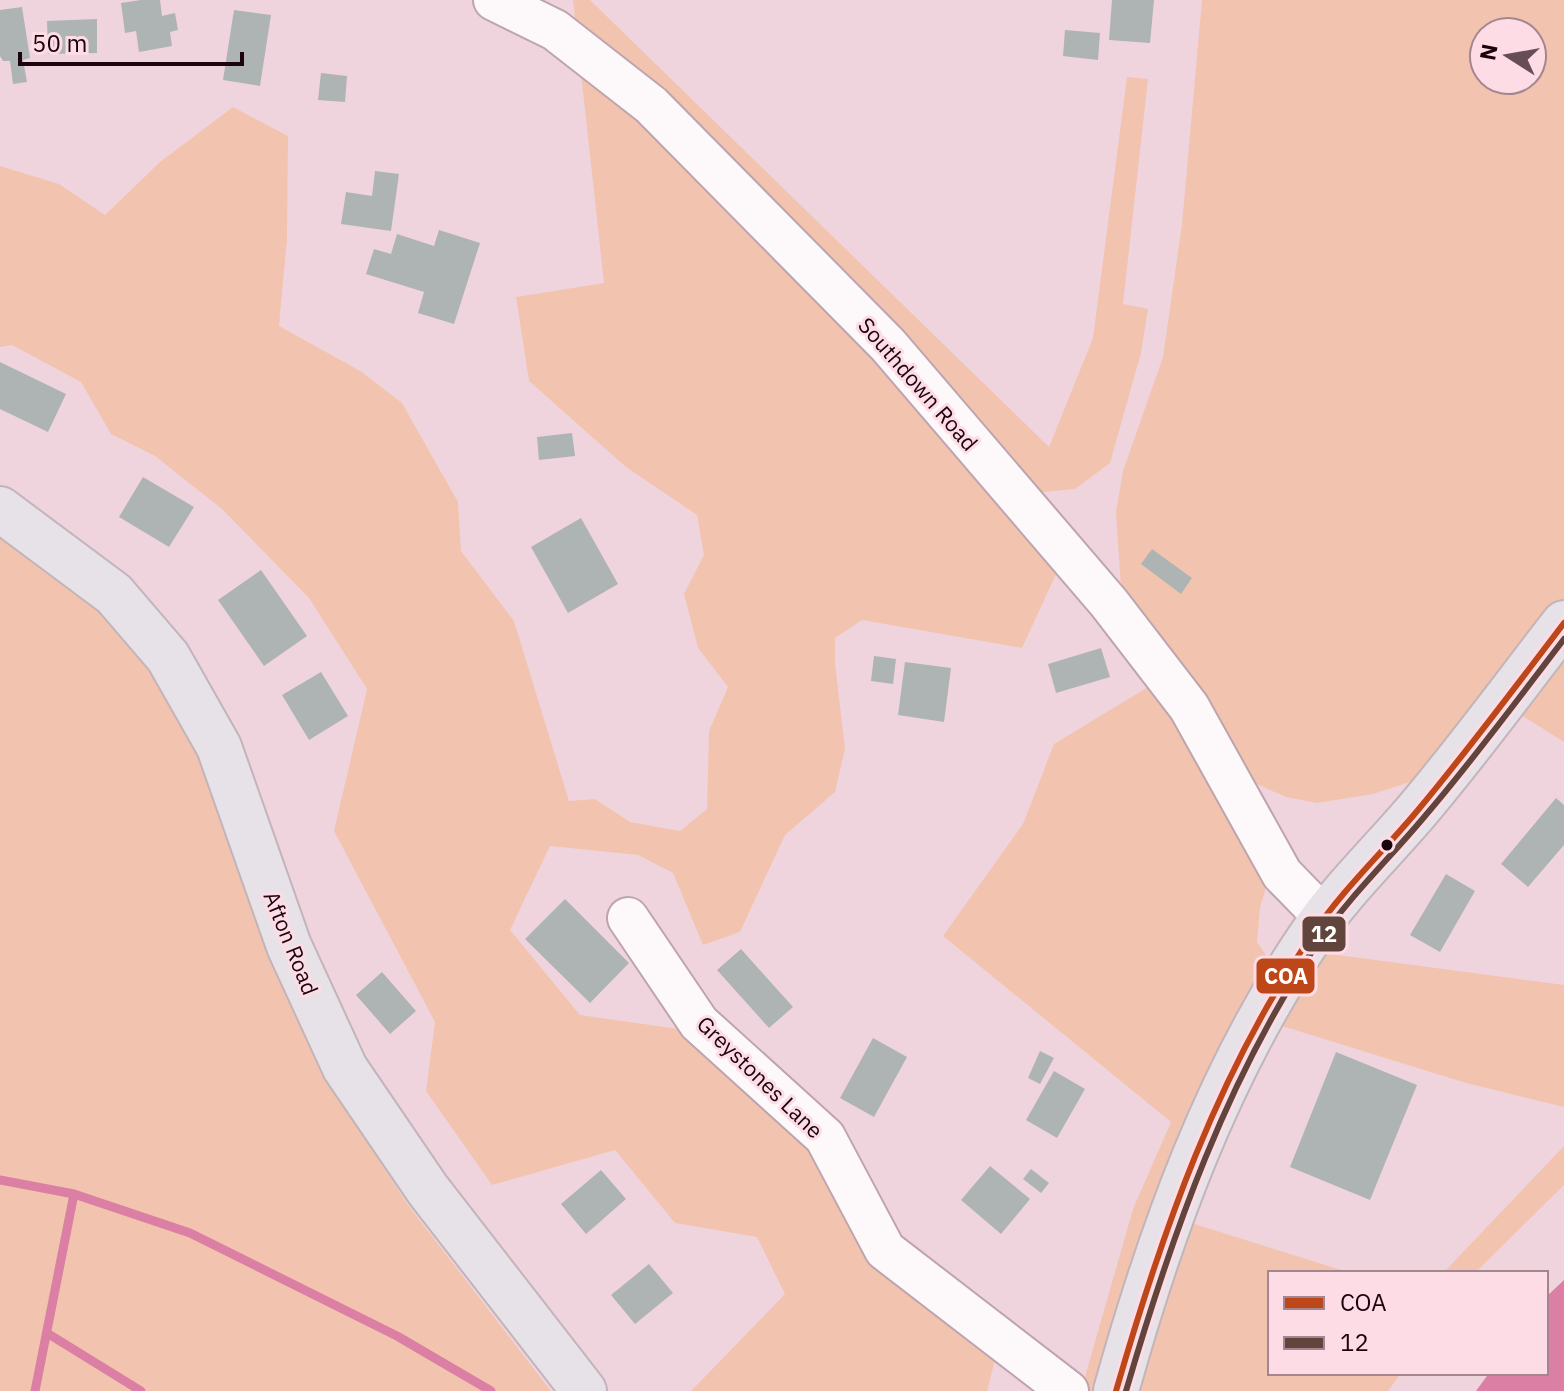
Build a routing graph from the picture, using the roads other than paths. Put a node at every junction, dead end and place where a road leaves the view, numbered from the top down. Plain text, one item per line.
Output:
1 (494, 0) edge
2 (0, 509) edge
3 (1564, 623) edge
4 (1324, 917) junction
5 (628, 918) dead end
6 (584, 1391) edge
7 (1068, 1391) edge
8 (1116, 1391) edge

1 - 4 street, Southdown Road
2 - 6 main road, Afton Road
3 - 4 main road
4 - 8 main road
5 - 7 street, Greystones Lane

